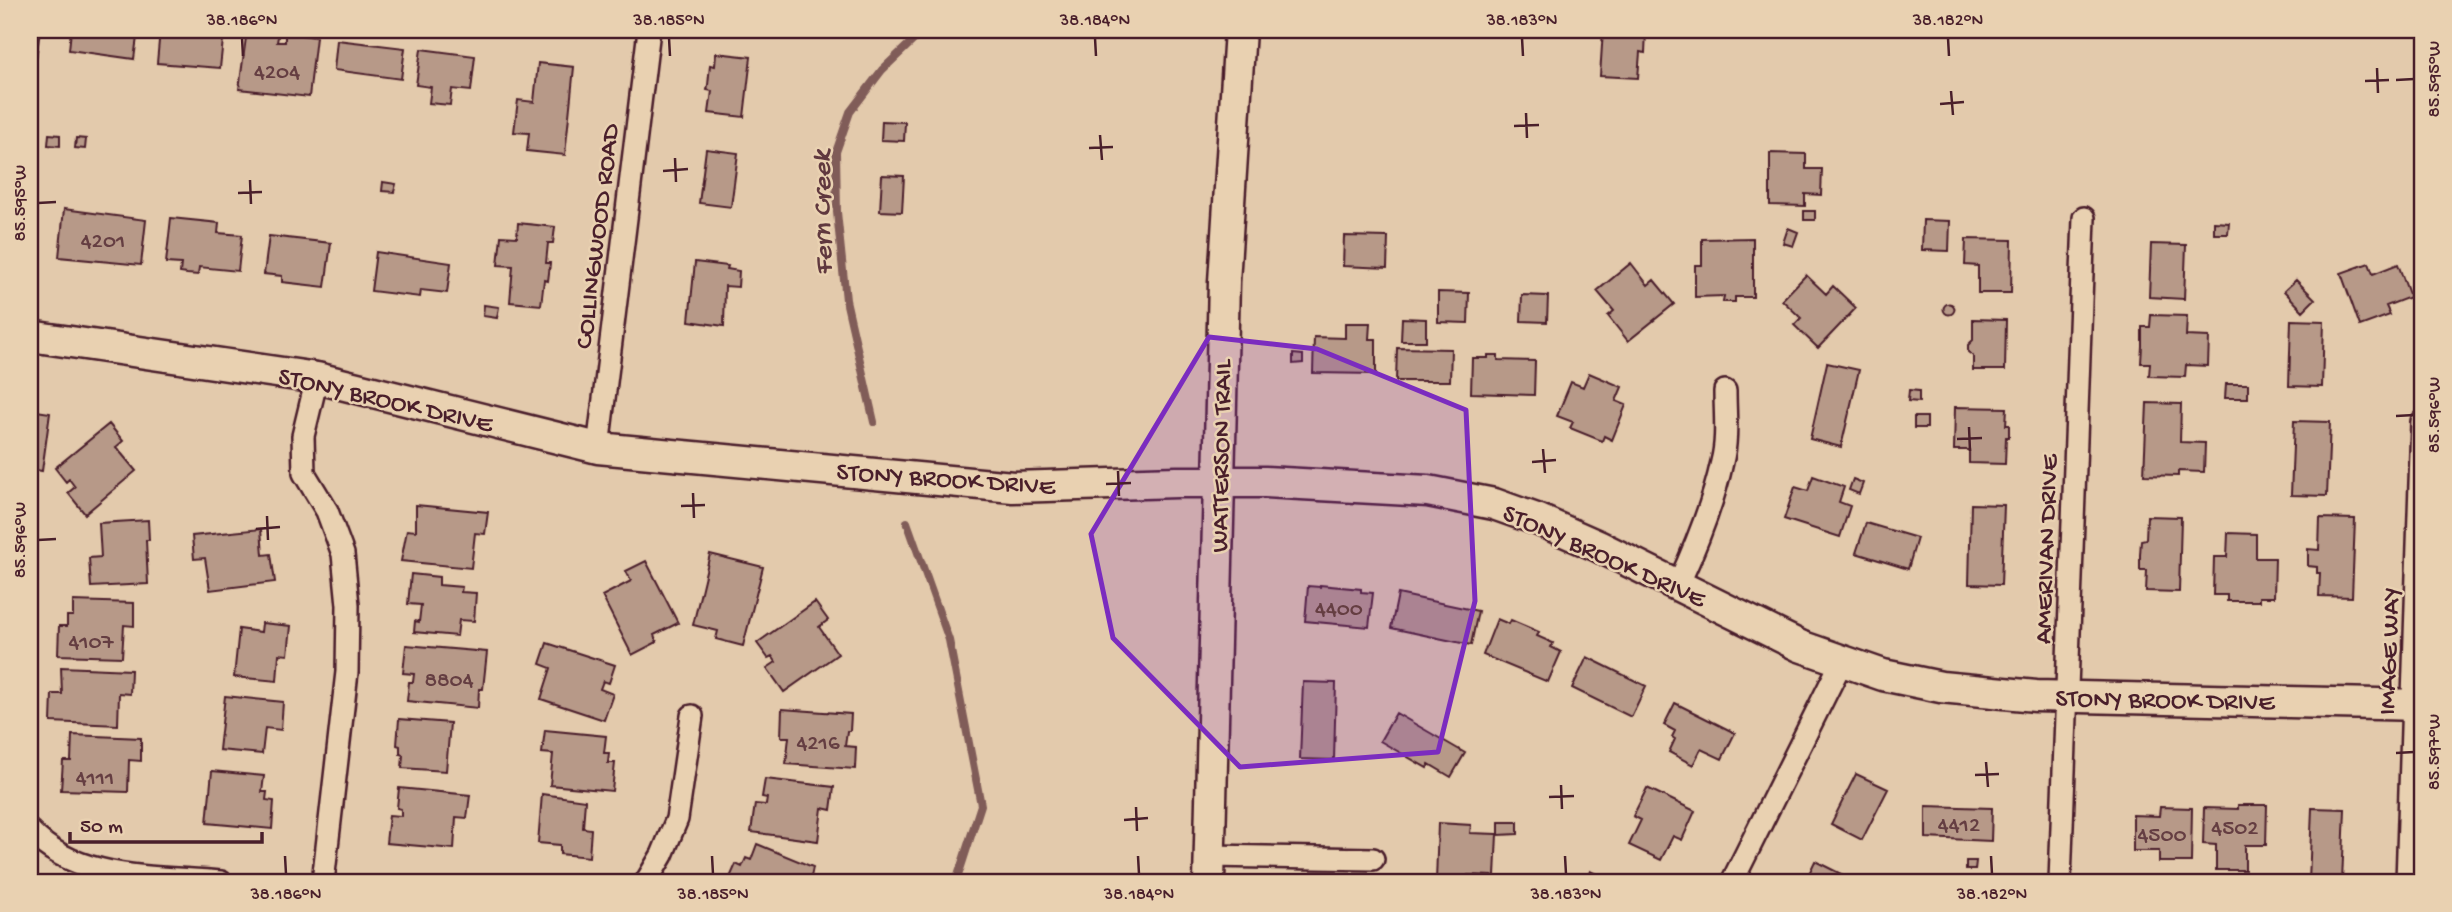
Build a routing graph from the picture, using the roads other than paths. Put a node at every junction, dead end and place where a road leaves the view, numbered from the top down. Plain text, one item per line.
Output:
1 (649, 30) edge
2 (1240, 30) edge
3 (2084, 218) dead end
4 (30, 336) edge
5 (317, 378) junction
6 (1725, 391) dead end
7 (2422, 422) edge
8 (598, 448) junction
9 (1217, 482) junction
10 (1678, 585) junction
11 (1842, 661) junction
12 (2066, 695) junction
13 (2418, 705) edge
14 (692, 716) dead end
15 (30, 831) edge
16 (1373, 859) dead end
17 (1210, 869) edge
18 (221, 882) edge
19 (323, 882) edge
20 (646, 882) edge
21 (1732, 882) edge
22 (2060, 882) edge
23 (2407, 882) edge

1 - 8 street, COLLINGWOOD ROAD
2 - 9 street, WATTERSON TRAIL
3 - 12 street, AMERIVAN DRIVE
4 - 5 street, STONY BROOK DRIVE
5 - 8 street, STONY BROOK DRIVE
5 - 19 street
6 - 10 street
7 - 13 street, IMAGE WAY
8 - 9 street, STONY BROOK DRIVE
9 - 10 street, STONY BROOK DRIVE
9 - 17 street, WATTERSON TRAIL
10 - 11 street, STONY BROOK DRIVE
11 - 12 street, STONY BROOK DRIVE
11 - 21 street
12 - 13 street, STONY BROOK DRIVE
12 - 22 street, AMERIVAN DRIVE
13 - 23 street, IMAGE WAY
14 - 20 street
15 - 18 street
16 - 17 street

